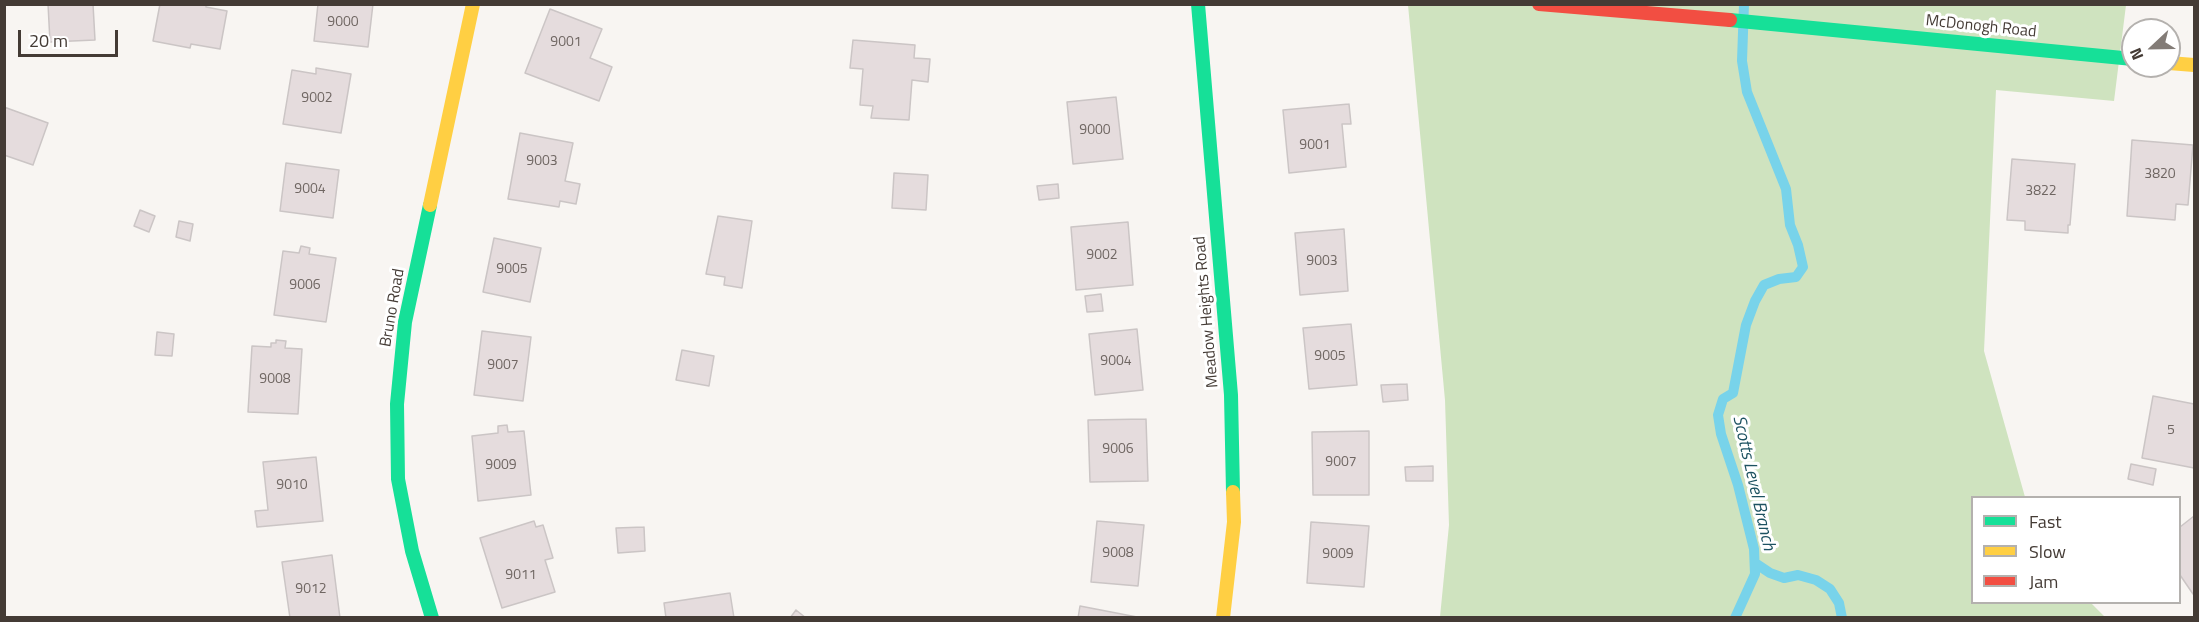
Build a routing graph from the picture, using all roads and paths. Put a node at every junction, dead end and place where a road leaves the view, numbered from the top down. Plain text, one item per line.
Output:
1 (473, 4) edge
2 (1198, 4) edge
3 (1539, 4) edge
4 (2121, 58) edge
5 (432, 618) edge
6 (1223, 618) edge

1 - 5 street, Bruno Road
2 - 6 street, Meadow Heights Road
3 - 4 street, McDonogh Road

